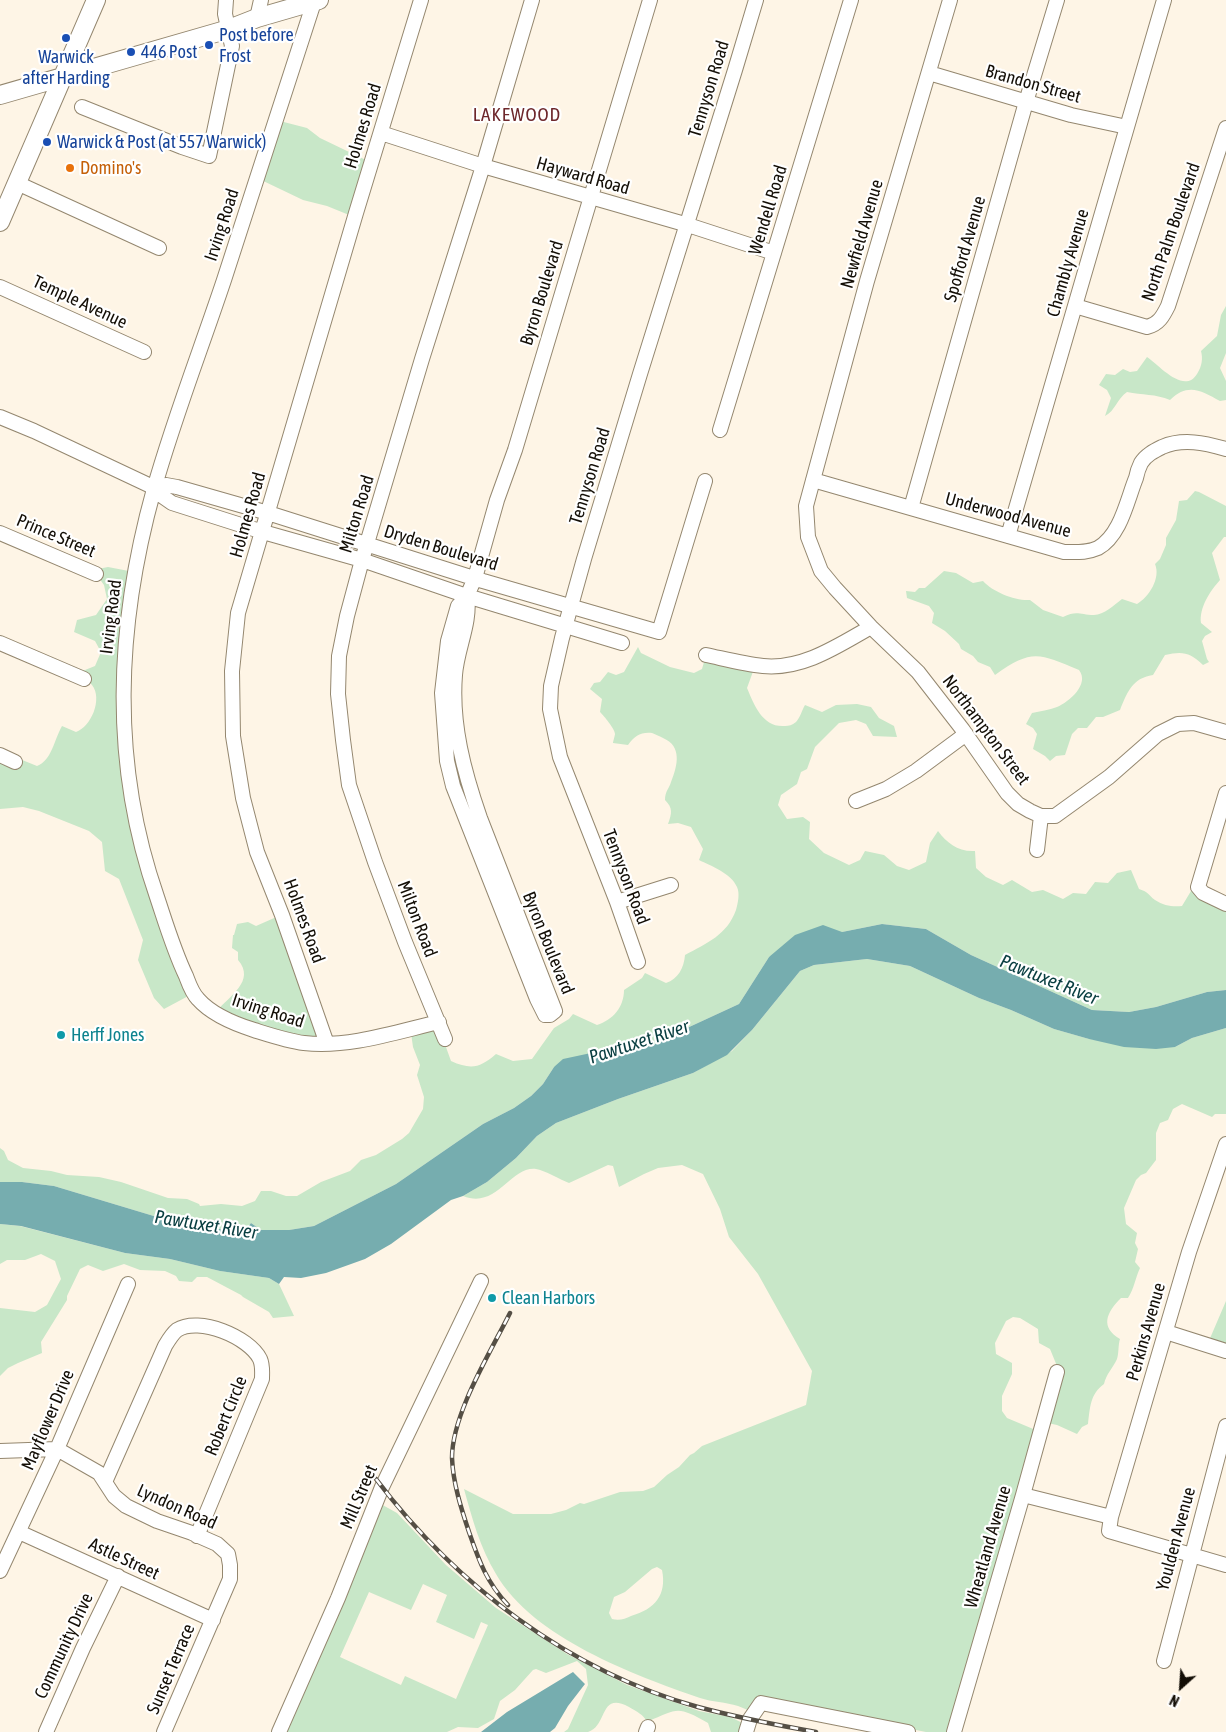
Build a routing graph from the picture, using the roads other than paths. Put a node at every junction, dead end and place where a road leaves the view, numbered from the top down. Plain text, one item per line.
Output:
1 (96, 0) edge
2 (226, 0) edge
3 (261, 0) edge
4 (421, 0) edge
5 (532, 0) edge
6 (650, 0) edge
7 (756, 0) edge
8 (851, 0) edge
9 (950, 0) edge
10 (1057, 0) edge
11 (1164, 0) edge
12 (316, 1) edge
13 (257, 18) junction
14 (229, 29) junction
15 (929, 73) junction
16 (64, 76) junction
17 (0, 95) edge
18 (1026, 102) junction
19 (82, 107) dead end
20 (1127, 127) junction
21 (1226, 128) edge
22 (381, 133) junction
23 (483, 166) junction
24 (17, 183) junction
25 (591, 198) junction
26 (0, 222) edge
27 (688, 225) junction
28 (159, 248) dead end
29 (774, 253) junction
30 (0, 287) edge
31 (1075, 306) junction
32 (144, 352) dead end
33 (0, 417) edge
34 (720, 430) dead end
35 (1226, 449) edge
36 (813, 480) junction
37 (705, 481) dead end
38 (155, 488) junction
39 (911, 508) junction
40 (268, 513) junction
41 (263, 532) junction
42 (0, 533) edge
43 (1008, 536) junction
44 (367, 544) junction
45 (362, 560) junction
46 (96, 574) dead end
47 (475, 578) junction
48 (467, 596) junction
49 (571, 607) junction
50 (565, 625) junction
51 (871, 627) junction
52 (622, 642) dead end
53 (0, 643) edge
54 (706, 654) dead end
55 (84, 679) dead end
56 (1226, 732) edge
57 (966, 734) junction
58 (460, 748) junction
59 (446, 750) junction
60 (0, 755) edge
61 (15, 762) dead end
62 (1226, 793) edge
63 (856, 801) dead end
64 (1040, 816) junction
65 (484, 848) junction
66 (1036, 850) dead end
67 (671, 884) dead end
68 (617, 902) junction
69 (1226, 904) edge
70 (638, 962) dead end
71 (439, 1022) junction
72 (445, 1039) dead end
73 (327, 1044) junction
74 (1226, 1144) edge
75 (481, 1281) dead end
76 (128, 1284) dead end
77 (1166, 1332) junction
78 (1226, 1351) edge
79 (1057, 1372) dead end
80 (1226, 1426) edge
81 (57, 1449) junction
82 (0, 1450) edge
83 (105, 1482) junction
84 (1023, 1495) junction
85 (1110, 1524) junction
86 (19, 1532) junction
87 (197, 1536) junction
88 (1191, 1555) junction
89 (3, 1557) edge
90 (1226, 1565) edge
91 (0, 1571) edge
92 (118, 1576) junction
93 (213, 1620) junction
94 (1164, 1661) dead end
95 (748, 1725) edge
96 (46, 1732) edge
97 (164, 1732) edge
98 (279, 1732) edge
99 (908, 1732) edge
100 (954, 1732) edge

1 - 16 main road
2 - 14 street
3 - 13 street
4 - 22 street, Holmes Road
5 - 23 street, Milton Road
6 - 25 street, Byron Boulevard
7 - 27 street, Tennyson Road
8 - 29 street, Wendell Road
9 - 15 street, Newfield Avenue
10 - 18 street, Spofford Avenue
11 - 20 street, Chambly Avenue
12 - 13 main road
12 - 38 street, Irving Road
13 - 14 main road
14 - 16 main road
14 - 19 street
15 - 18 street, Brandon Street
15 - 36 street, Newfield Avenue
16 - 17 main road
16 - 24 main road
18 - 20 street, Brandon Street
18 - 39 street, Spofford Avenue
20 - 31 street, Chambly Avenue
21 - 31 street, North Palm Boulevard
22 - 23 street, Hayward Road
22 - 40 street, Holmes Road
23 - 25 street, Hayward Road
23 - 44 street, Milton Road
24 - 26 main road
24 - 28 street
25 - 27 street, Hayward Road
25 - 47 street, Byron Boulevard
27 - 29 street, Hayward Road
27 - 49 street, Tennyson Road
29 - 34 street, Wendell Road
30 - 32 street, Temple Avenue
31 - 43 street, Chambly Avenue
33 - 38 street, Dryden Boulevard
35 - 43 street, Underwood Avenue
36 - 39 street, Underwood Avenue
36 - 51 street, Northampton Street
37 - 49 street, Dryden Boulevard
38 - 40 street, Dryden Boulevard
38 - 41 street, Dryden Boulevard
38 - 73 street, Irving Road
39 - 43 street, Underwood Avenue
40 - 41 street, Holmes Road
40 - 44 street, Dryden Boulevard
41 - 45 street, Dryden Boulevard
41 - 73 street, Holmes Road
42 - 46 street, Prince Street
44 - 45 street, Milton Road
44 - 47 street, Dryden Boulevard
45 - 48 street, Dryden Boulevard
45 - 71 street, Milton Road
47 - 48 street, Byron Boulevard
47 - 49 street, Dryden Boulevard
48 - 50 street, Dryden Boulevard
48 - 58 street, Byron Boulevard
48 - 59 street, Byron Boulevard
49 - 50 street, Tennyson Road
50 - 52 street, Dryden Boulevard
50 - 68 street, Tennyson Road
51 - 54 street
51 - 57 street, Northampton Street
53 - 55 street
56 - 64 street
57 - 63 street
57 - 64 street, Northampton Street
58 - 59 street
58 - 65 street, Byron Boulevard
59 - 65 street, Byron Boulevard
60 - 61 street
62 - 69 street
64 - 66 street
65 - 65 street, Byron Boulevard
67 - 68 street
68 - 70 street, Tennyson Road
71 - 72 street, Milton Road
71 - 73 street, Irving Road
74 - 77 street, Perkins Avenue
75 - 98 street, Mill Street
76 - 81 street, Mayflower Drive
77 - 78 street
77 - 85 street, Perkins Avenue
79 - 84 street, Wheatland Avenue
80 - 88 street, Youlden Avenue
81 - 82 street
81 - 83 street, Lyndon Road
81 - 86 street, Mayflower Drive
83 - 87 street, Lyndon Road
83 - 87 street, Robert Circle
84 - 85 street
84 - 100 street, Wheatland Avenue
85 - 88 street
86 - 89 street, Mayflower Drive
86 - 92 street, Astle Street
87 - 93 street, Lyndon Road
88 - 90 street
88 - 94 street, Youlden Avenue
89 - 91 street, Mayflower Drive
92 - 93 street, Astle Street
92 - 96 street, Community Drive
93 - 97 street, Sunset Terrace
95 - 99 street

